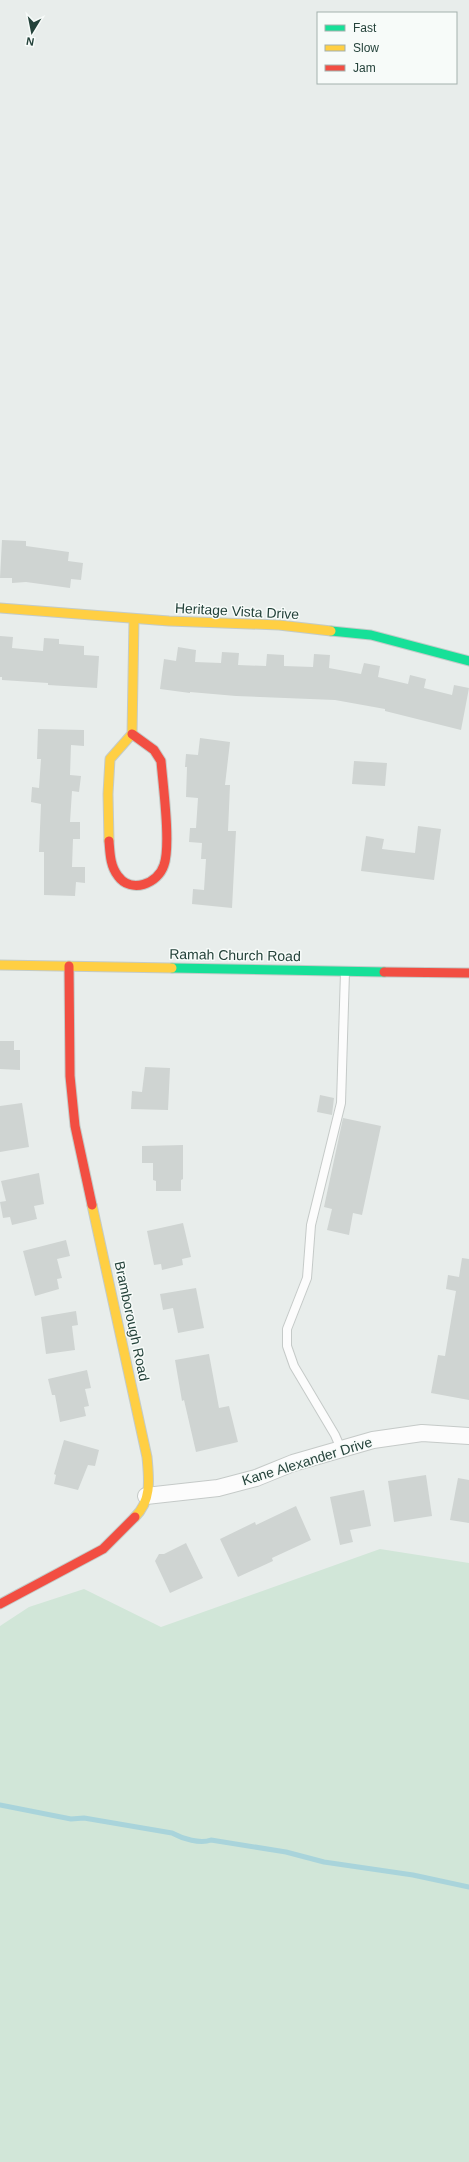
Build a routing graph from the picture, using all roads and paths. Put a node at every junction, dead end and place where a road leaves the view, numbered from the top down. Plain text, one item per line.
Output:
1 (0, 608) edge
2 (134, 619) junction
3 (469, 661) edge
4 (132, 734) junction
5 (0, 965) edge
6 (69, 966) junction
7 (345, 969) junction
8 (469, 973) edge
9 (469, 1436) edge
10 (341, 1449) junction
11 (146, 1496) junction
12 (0, 1604) edge

1 - 2 street, Heritage Vista Drive
2 - 3 street, Heritage Vista Drive
2 - 4 street
4 - 4 street
5 - 6 street, Ramah Church Road
6 - 7 street, Ramah Church Road
6 - 11 street, Bramborough Road
7 - 8 street, Ramah Church Road
7 - 10 lane
9 - 10 street, Kane Alexander Drive
10 - 11 street, Kane Alexander Drive
11 - 12 street, Bramborough Road

